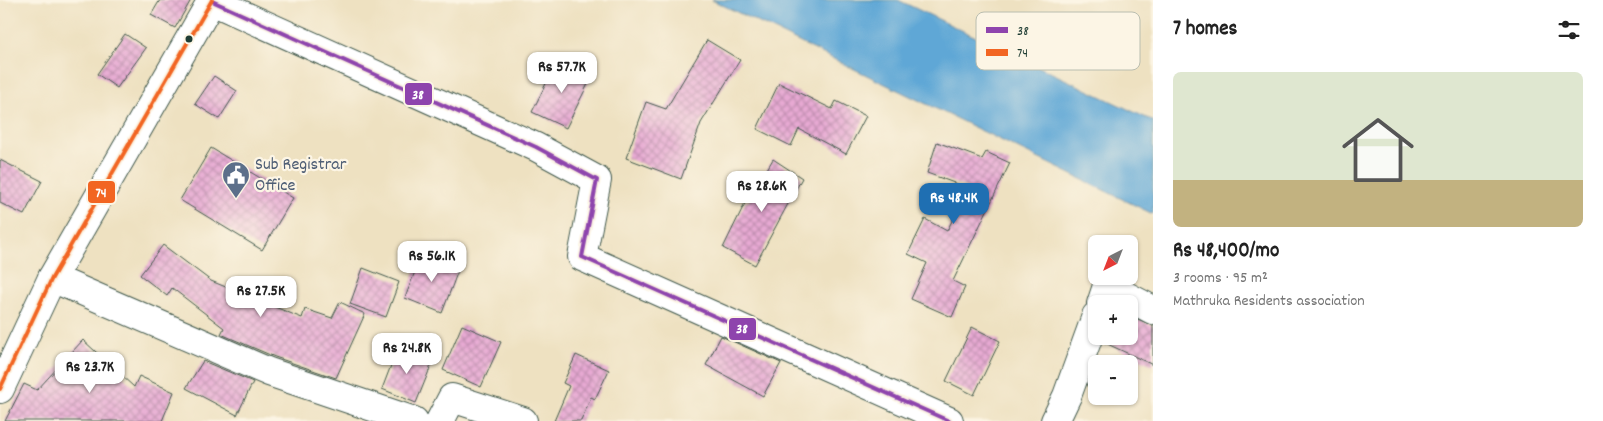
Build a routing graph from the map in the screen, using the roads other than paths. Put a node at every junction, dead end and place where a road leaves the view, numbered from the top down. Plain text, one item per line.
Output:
1 (212, 0) edge
2 (52, 278) junction
3 (1104, 295) edge
4 (1124, 295) edge
5 (1138, 302) edge
6 (1153, 310) edge
7 (1088, 338) edge
8 (0, 389) edge
9 (414, 421) edge
10 (440, 421) edge
11 (524, 421) edge
12 (949, 421) edge
13 (1055, 421) edge

1 - 2 street
1 - 12 street
2 - 8 street
2 - 9 street
3 - 4 street
5 - 6 street
7 - 13 street
10 - 11 street

